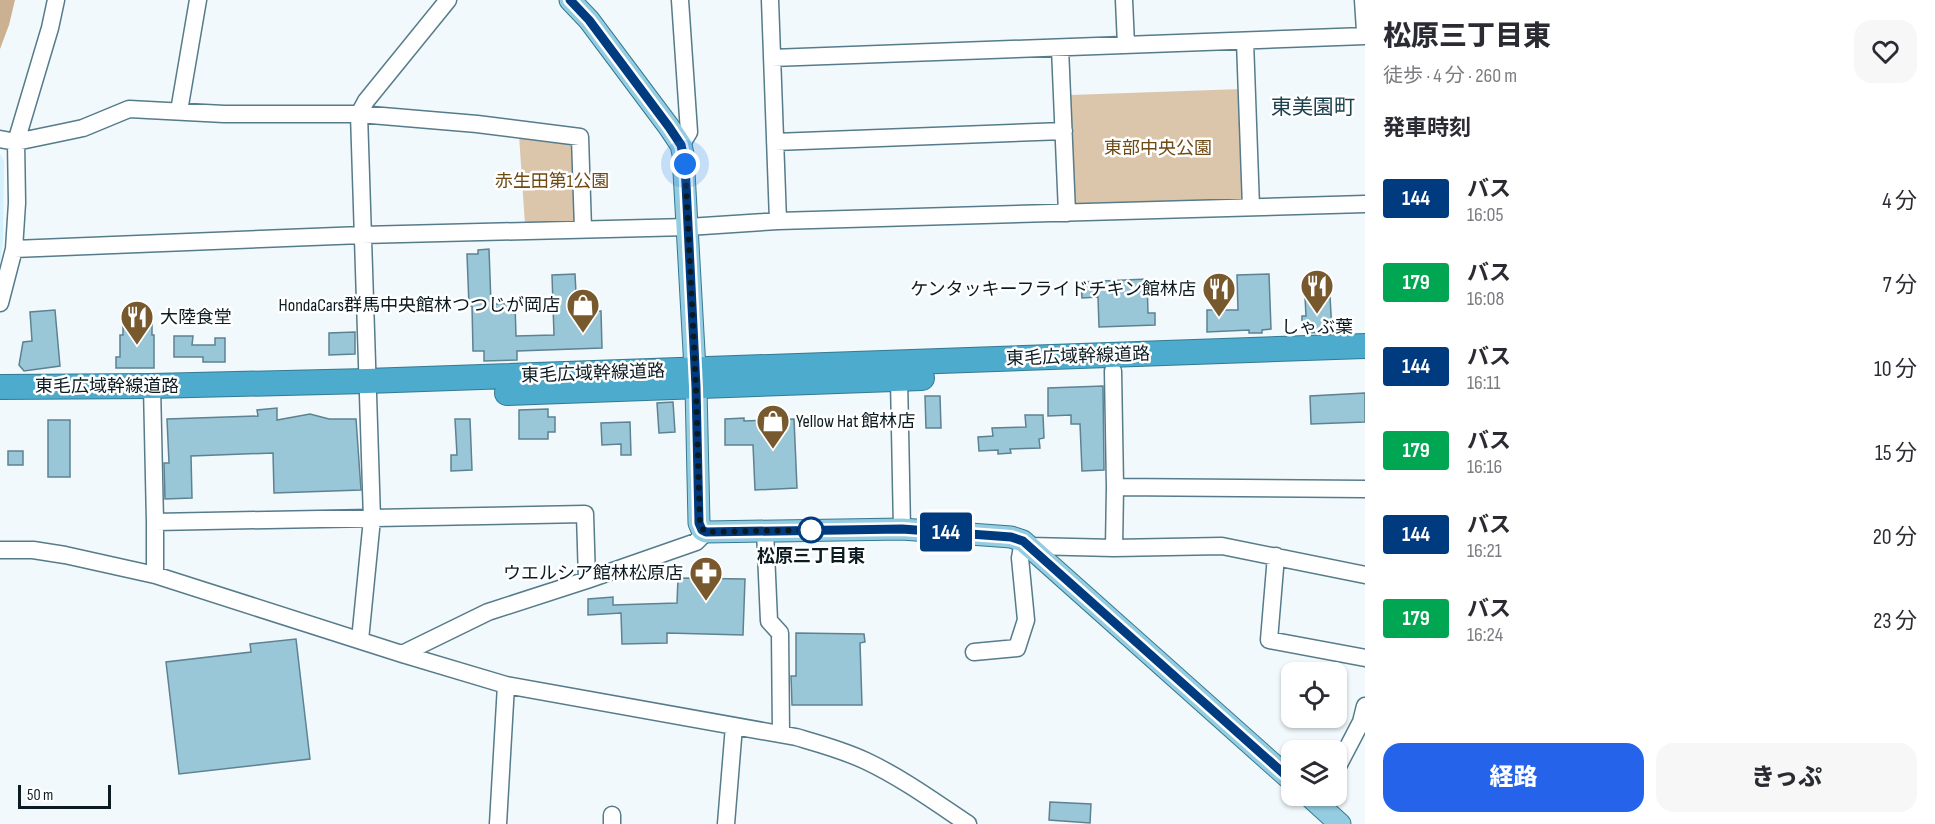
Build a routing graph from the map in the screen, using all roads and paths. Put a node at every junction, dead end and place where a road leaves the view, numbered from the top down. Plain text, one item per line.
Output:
1 (56, 0) edge
2 (198, 0) edge
3 (448, 0) edge
4 (680, 0) edge
5 (770, 0) edge
6 (1124, 0) edge
7 (1363, 0) edge
8 (573, 1) edge
9 (1365, 31) edge
10 (1365, 36) edge
11 (1245, 41) junction
12 (1126, 45) junction
13 (1060, 48) junction
14 (772, 58) junction
15 (179, 111) junction
16 (359, 114) junction
17 (1064, 131) junction
18 (8, 140) edge
19 (775, 142) junction
20 (681, 145) junction
21 (1365, 204) edge
22 (1251, 207) junction
23 (1067, 213) junction
24 (778, 221) junction
25 (688, 227) junction
26 (583, 229) junction
27 (362, 236) junction
28 (14, 249) junction
29 (0, 303) edge
30 (1365, 346) edge
31 (1365, 362) edge
32 (1113, 371) junction
33 (695, 378) junction
34 (899, 379) junction
35 (0, 387) edge
36 (367, 389) junction
37 (152, 394) junction
38 (0, 401) edge
39 (1116, 487) junction
40 (1365, 489) edge
41 (372, 519) junction
42 (155, 522) junction
43 (902, 529) junction
44 (765, 530) junction
45 (706, 532) junction
46 (1027, 544) junction
47 (1114, 548) junction
48 (0, 550) edge
49 (1276, 556) junction
50 (155, 575) junction
51 (1365, 575) edge
52 (587, 580) junction
53 (360, 640) junction
54 (974, 652) dead end
55 (402, 654) junction
56 (1365, 658) edge
57 (506, 685) junction
58 (1364, 718) edge
59 (734, 726) junction
60 (781, 734) junction
61 (1347, 750) edge
62 (1281, 771) edge
63 (1323, 806) edge
64 (498, 824) edge
65 (726, 824) edge
66 (968, 824) edge
67 (1341, 824) edge

1 - 18 street
2 - 15 street
3 - 16 street
4 - 20 street
5 - 14 street
6 - 12 street
7 - 9 street
8 - 20 main road
10 - 11 street
11 - 12 street
11 - 22 street
12 - 13 street
13 - 14 street
13 - 17 street
14 - 19 street
15 - 16 street
15 - 18 street
16 - 26 street
16 - 27 street
17 - 19 street
17 - 23 street
18 - 28 street
19 - 24 street
20 - 25 main road
21 - 22 street
22 - 23 street
23 - 24 street
24 - 25 street
25 - 26 street
25 - 33 main road
26 - 27 street
27 - 28 street
27 - 36 street
28 - 29 street
30 - 33 highway, 東毛広域幹線道路
31 - 32 highway, 東毛広域幹線道路
32 - 34 highway, 東毛広域幹線道路
32 - 39 street
33 - 34 highway, 東毛広域幹線道路
33 - 36 highway, 東毛広域幹線道路
33 - 45 main road
34 - 43 street
35 - 37 highway, 東毛広域幹線道路
36 - 37 highway, 東毛広域幹線道路
36 - 41 street
37 - 38 highway, 東毛広域幹線道路
37 - 42 street
39 - 40 street
39 - 47 street
41 - 42 street
41 - 52 street
41 - 53 street
42 - 50 street
43 - 44 main road
43 - 46 main road
44 - 45 main road
44 - 60 street
45 - 52 street
46 - 47 street
46 - 54 street
46 - 62 main road
47 - 49 street
48 - 50 street
49 - 51 street
49 - 56 street
50 - 53 street
52 - 55 street
53 - 55 street
55 - 57 street
57 - 59 street
57 - 64 street
58 - 61 street
59 - 60 street
59 - 65 street
60 - 66 street
63 - 67 main road

